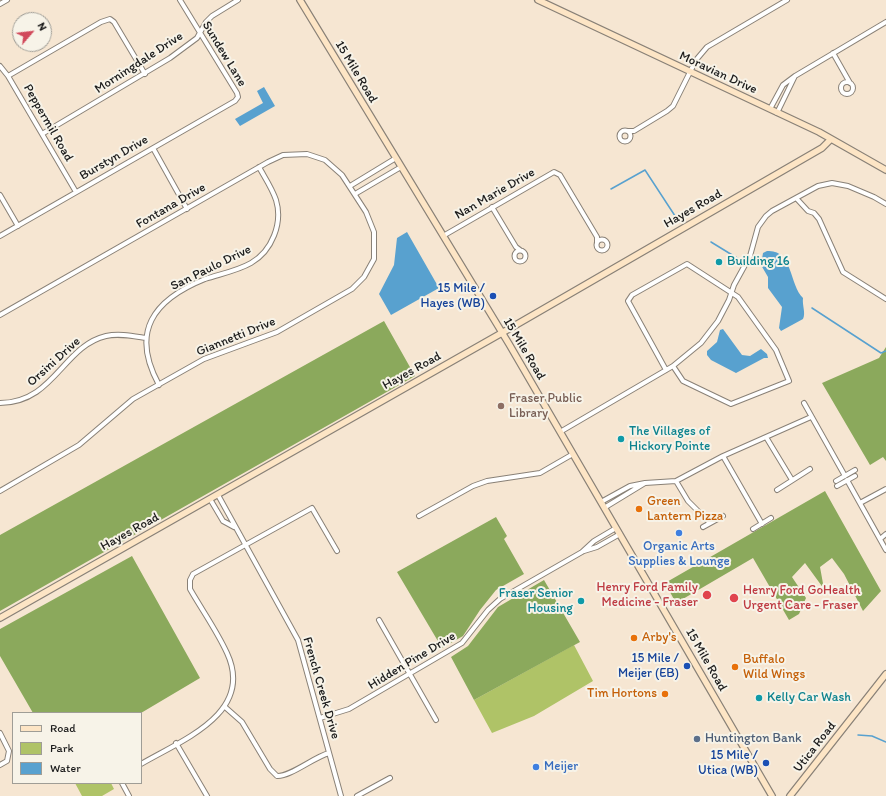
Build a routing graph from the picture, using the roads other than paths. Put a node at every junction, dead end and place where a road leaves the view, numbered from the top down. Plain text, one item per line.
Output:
1 (7, 0) edge
2 (180, 0) edge
3 (238, 0) edge
4 (300, 0) edge
5 (538, 0) edge
6 (788, 0) edge
7 (0, 4) edge
8 (886, 22) edge
9 (200, 32) junction
10 (833, 53) junction
11 (0, 66) edge
12 (690, 71) junction
13 (145, 74) junction
14 (8, 76) junction
15 (795, 76) junction
16 (846, 78) junction
17 (844, 83) junction
18 (850, 83) junction
19 (238, 98) joint
20 (770, 109) junction
21 (776, 113) junction
22 (627, 131) junction
23 (634, 131) junction
24 (42, 134) junction
25 (631, 137) junction
26 (831, 139) junction
27 (153, 148) junction
28 (396, 158) junction
29 (401, 166) junction
30 (259, 167) junction
31 (886, 170) edge
32 (350, 186) junction
33 (76, 192) junction
34 (355, 194) junction
35 (0, 195) edge
36 (798, 199) junction
37 (886, 204) edge
38 (492, 207) junction
39 (187, 209) junction
40 (18, 226) junction
41 (0, 236) edge
42 (443, 236) junction
43 (598, 237) junction
44 (603, 239) junction
45 (597, 243) junction
46 (516, 247) junction
47 (520, 250) junction
48 (516, 252) junction
49 (731, 292) junction
50 (886, 299) edge
51 (0, 315) edge
52 (502, 333) junction
53 (146, 338) junction
54 (673, 366) junction
55 (666, 370) junction
56 (159, 385) junction
57 (0, 403) edge
58 (804, 403) dead end
59 (811, 417) junction
60 (560, 432) junction
61 (766, 437) junction
62 (573, 454) junction
63 (723, 456) junction
64 (810, 469) dead end
65 (855, 470) dead end
66 (855, 476) dead end
67 (846, 478) junction
68 (792, 480) junction
69 (676, 481) junction
70 (836, 481) dead end
71 (645, 483) junction
72 (837, 486) dead end
73 (886, 489) edge
74 (776, 490) dead end
75 (0, 491) edge
76 (218, 495) junction
77 (210, 499) junction
78 (601, 502) junction
79 (860, 503) junction
80 (604, 508) junction
81 (419, 516) dead end
82 (723, 516) dead end
83 (771, 518) dead end
84 (710, 523) junction
85 (762, 524) junction
86 (703, 527) dead end
87 (235, 528) junction
88 (616, 528) junction
89 (753, 529) dead end
90 (620, 534) junction
91 (886, 534) edge
92 (880, 539) junction
93 (245, 544) junction
94 (886, 550) edge
95 (337, 551) dead end
96 (582, 552) junction
97 (0, 618) edge
98 (379, 620) dead end
99 (410, 674) junction
100 (886, 674) edge
101 (225, 708) junction
102 (320, 718) junction
103 (436, 720) dead end
104 (0, 733) edge
105 (176, 743) junction
106 (330, 753) junction
107 (142, 763) edge
108 (0, 765) edge
109 (390, 778) dead end
110 (123, 784) edge
111 (129, 796) edge
112 (207, 796) edge
113 (341, 796) edge
114 (357, 796) edge
115 (772, 796) edge
116 (790, 796) edge

1 - 7 street
2 - 9 street, Sundew Lane
3 - 9 street, Morningdale Drive
4 - 28 street, 15 Mile Road
5 - 12 street, Moravian Drive
6 - 12 street
8 - 10 street
9 - 13 street, Morningdale Drive
9 - 19 street, Sundew Lane
10 - 15 street
10 - 16 street
11 - 14 street, Peppermil Road
12 - 20 street, Moravian Drive
12 - 23 street
13 - 14 street
13 - 24 street, Morningdale Drive
14 - 24 street, Peppermil Road
15 - 20 street
15 - 21 street
16 - 17 street
16 - 18 street
17 - 18 street
17 - 18 street
19 - 27 street, Burstyn Drive
20 - 21 street, Moravian Drive
21 - 26 street, Moravian Drive
22 - 23 street
22 - 25 street
22 - 25 street
23 - 25 street
24 - 33 street, Peppermil Road
26 - 31 street, Moravian Drive
26 - 52 street, Hayes Road
27 - 33 street, Burstyn Drive
27 - 39 street
28 - 29 street, 15 Mile Road
28 - 32 street
29 - 34 street
29 - 42 street, 15 Mile Road
30 - 32 street, Fontana Drive
30 - 39 street, Fontana Drive
30 - 53 street, San Paulo Drive
32 - 34 street, Fontana Drive
33 - 40 street, Burstyn Drive
34 - 56 street, Giannetti Drive
35 - 40 street
36 - 37 street
36 - 49 street
36 - 50 street
38 - 42 street, Nan Marie Drive
38 - 43 street, Nan Marie Drive
38 - 46 street
39 - 51 street, Fontana Drive
40 - 41 street, Burstyn Drive
42 - 52 street, 15 Mile Road
43 - 44 street
43 - 45 street
44 - 45 street
44 - 45 street
46 - 47 street
46 - 48 street
47 - 48 street
47 - 48 street
49 - 54 street
49 - 54 street
49 - 55 street
52 - 60 street, 15 Mile Road
52 - 76 street, Hayes Road
53 - 56 street, San Paulo Drive
53 - 57 street, Orsini Drive
54 - 55 street
55 - 60 street
56 - 75 street, Giannetti Drive
58 - 59 street
59 - 61 street
59 - 67 street
60 - 62 street, 15 Mile Road
61 - 63 street
61 - 68 street
62 - 78 street, 15 Mile Road
62 - 81 street
63 - 69 street
63 - 85 street
64 - 68 street
65 - 67 street
66 - 67 street
67 - 70 street
67 - 72 street
67 - 79 street
68 - 74 street
69 - 71 street
69 - 84 street
71 - 78 street
71 - 80 street
73 - 79 street
76 - 77 street, Hayes Road
76 - 87 street, French Creek Drive
77 - 87 street, French Creek Drive
77 - 97 street, Hayes Road
78 - 80 street, 15 Mile Road
79 - 92 street
80 - 88 street, 15 Mile Road
82 - 84 street
83 - 85 street
84 - 86 street
85 - 89 street
87 - 93 street, French Creek Drive
88 - 90 street, 15 Mile Road
88 - 96 street, Hidden Pine Drive
90 - 96 street, Hidden Pine Drive
90 - 115 street, 15 Mile Road
91 - 92 street
92 - 94 street
93 - 95 street
93 - 101 street
93 - 102 street, French Creek Drive
96 - 99 street, Hidden Pine Drive
98 - 99 street
99 - 102 street, Hidden Pine Drive
99 - 103 street
100 - 116 street, Utica Road
101 - 105 street
101 - 106 street
102 - 106 street, French Creek Drive
104 - 108 street
105 - 107 street
105 - 112 street
106 - 113 street, French Creek Drive
109 - 114 street
110 - 111 street

